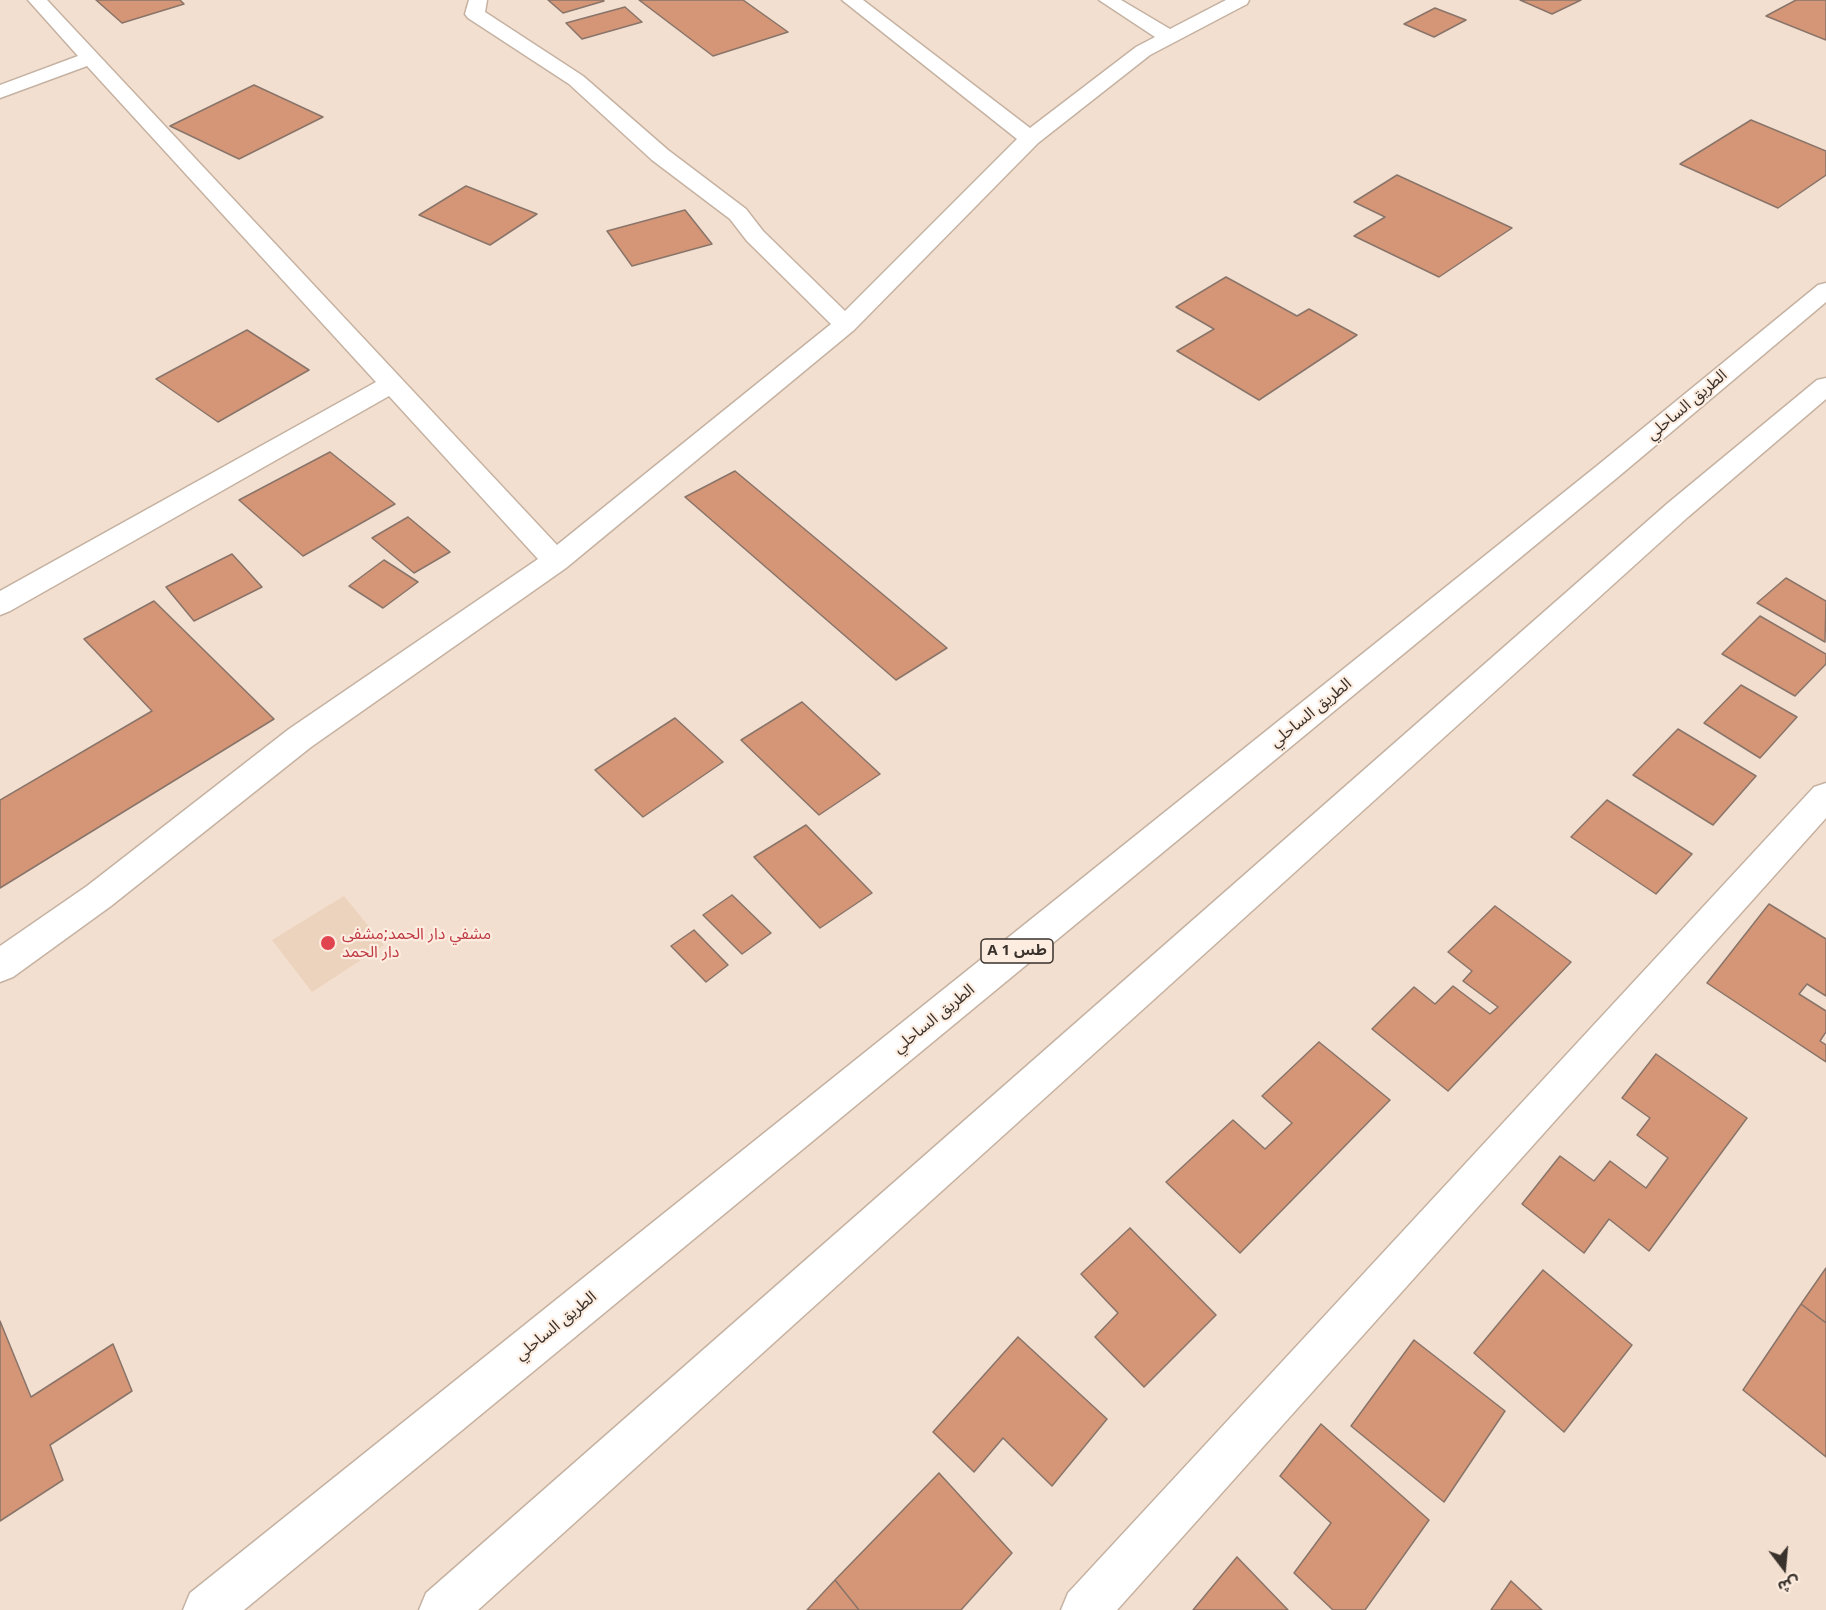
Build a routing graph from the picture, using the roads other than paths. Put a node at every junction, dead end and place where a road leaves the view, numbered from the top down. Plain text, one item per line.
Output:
1 (37, 0) edge
2 (478, 0) edge
3 (851, 0) edge
4 (1108, 0) edge
5 (1240, 0) edge
6 (1169, 37) junction
7 (90, 58) junction
8 (0, 92) edge
9 (1030, 138) junction
10 (1826, 290) edge
11 (845, 325) junction
12 (392, 384) junction
13 (1826, 386) edge
14 (556, 561) junction
15 (0, 604) edge
16 (1826, 796) edge
17 (0, 966) edge
18 (207, 1610) edge
19 (443, 1610) edge
20 (1084, 1610) edge

1 - 7 main road
2 - 11 main road
3 - 9 main road
4 - 6 main road
5 - 6 main road
6 - 9 main road
7 - 8 main road
7 - 12 main road
9 - 11 main road
10 - 18 main road, الطريق الساحلي / A 1 طس
11 - 14 main road
12 - 14 main road
12 - 15 main road
13 - 19 main road
14 - 17 main road
16 - 20 main road

